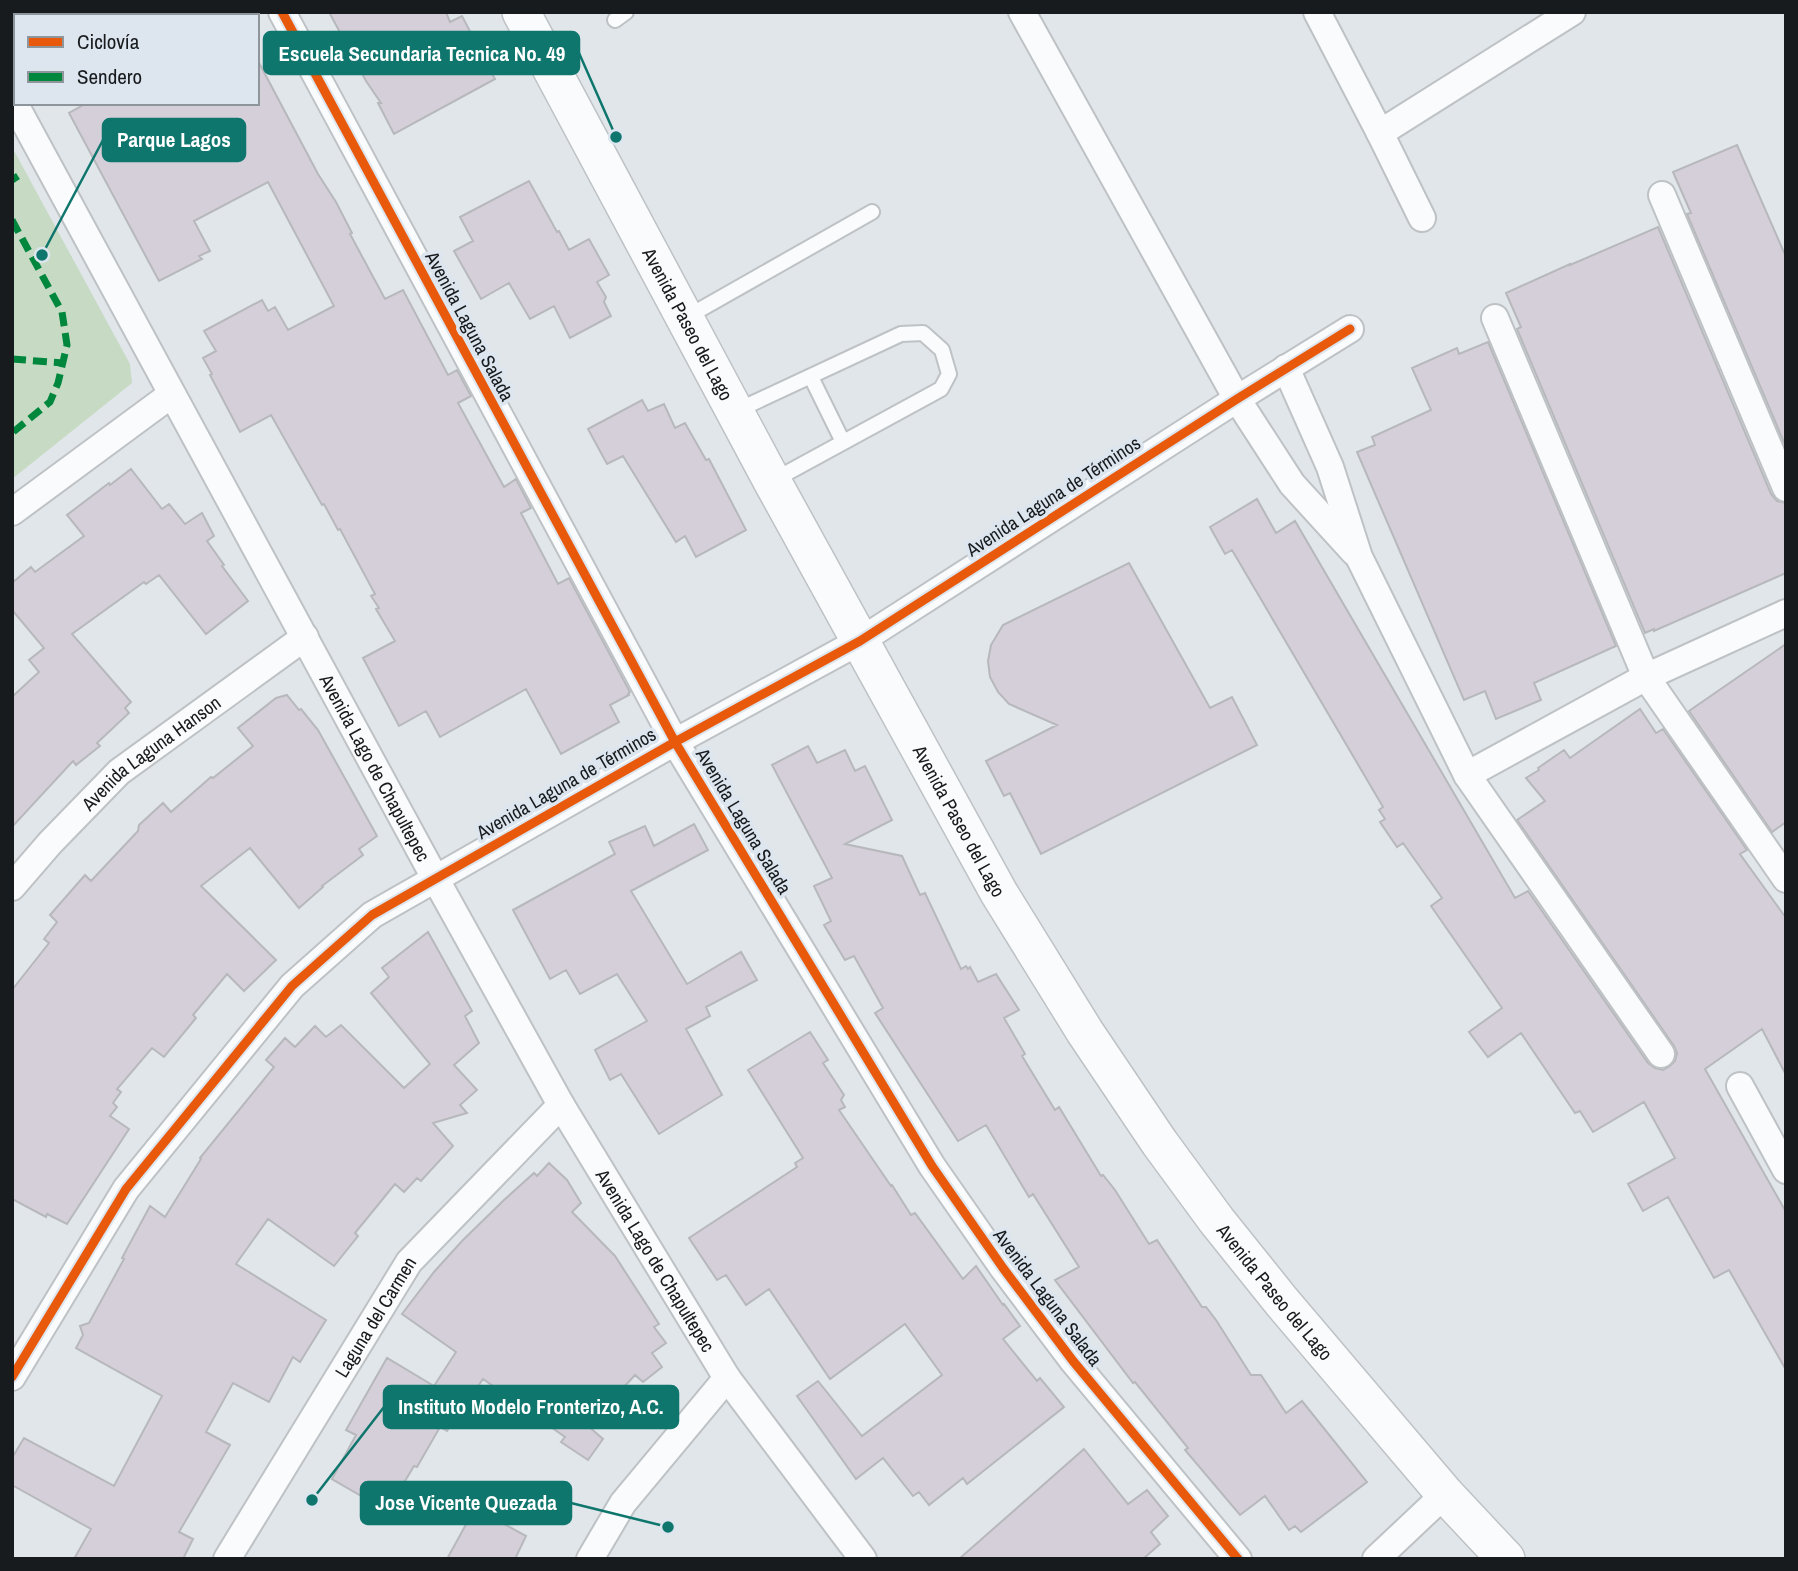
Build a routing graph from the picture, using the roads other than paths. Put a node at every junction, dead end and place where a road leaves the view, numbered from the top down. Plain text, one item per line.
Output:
1 (282, 12) edge
2 (521, 12) edge
3 (1022, 12) edge
4 (1317, 12) edge
5 (1572, 12) edge
6 (15, 105) edge
7 (1380, 133) junction
8 (1662, 195) dead end
9 (872, 212) dead end
10 (1422, 218) dead end
11 (685, 318) junction
12 (1495, 318) dead end
13 (1350, 329) dead end
14 (1286, 368) junction
15 (811, 377) junction
16 (172, 394) junction
17 (1237, 398) junction
18 (736, 411) junction
19 (843, 442) junction
20 (772, 481) junction
21 (1786, 488) edge
22 (12, 512) edge
23 (1359, 557) junction
24 (1786, 613) edge
25 (305, 637) junction
26 (860, 641) junction
27 (1646, 677) junction
28 (675, 742) junction
29 (1467, 775) junction
30 (435, 878) junction
31 (1786, 879) edge
32 (12, 887) edge
33 (1661, 1054) dead end
34 (1740, 1086) dead end
35 (561, 1105) junction
36 (1786, 1170) edge
37 (12, 1377) edge
38 (727, 1378) junction
39 (1445, 1494) junction
40 (226, 1559) edge
41 (590, 1559) edge
42 (863, 1559) edge
43 (1238, 1559) edge
44 (1376, 1559) edge
45 (1506, 1559) edge

1 - 28 street, Avenida Laguna Salada
2 - 11 main road, Avenida Paseo del Lago
3 - 17 street
4 - 7 street
5 - 7 street
6 - 16 street, Avenida Lago de Chapultepec
7 - 10 street
8 - 21 street
9 - 11 lane
11 - 18 main road, Avenida Paseo del Lago
12 - 27 street
13 - 14 street, Avenida Laguna de Términos
14 - 17 street, Avenida Laguna de Términos
14 - 23 street
15 - 18 lane
15 - 19 lane
15 - 19 lane
16 - 22 street
16 - 25 street, Avenida Lago de Chapultepec
17 - 23 street
17 - 26 street, Avenida Laguna de Términos
18 - 20 main road, Avenida Paseo del Lago
19 - 20 lane
20 - 26 main road, Avenida Paseo del Lago
23 - 29 street
24 - 27 street
25 - 30 street, Avenida Lago de Chapultepec
25 - 32 street, Avenida Laguna Hanson
26 - 28 street, Avenida Laguna de Términos
26 - 39 main road, Avenida Paseo del Lago
27 - 29 street
27 - 31 street
28 - 30 street, Avenida Laguna de Términos
28 - 43 street, Avenida Laguna Salada
29 - 33 street
30 - 35 street, Avenida Lago de Chapultepec
30 - 37 street, Avenida Laguna de Términos
34 - 36 street
35 - 38 street, Avenida Lago de Chapultepec
35 - 40 street, Laguna del Carmen
38 - 41 street
38 - 42 street, Avenida Lago de Chapultepec
39 - 44 street
39 - 45 main road, Avenida Paseo del Lago

